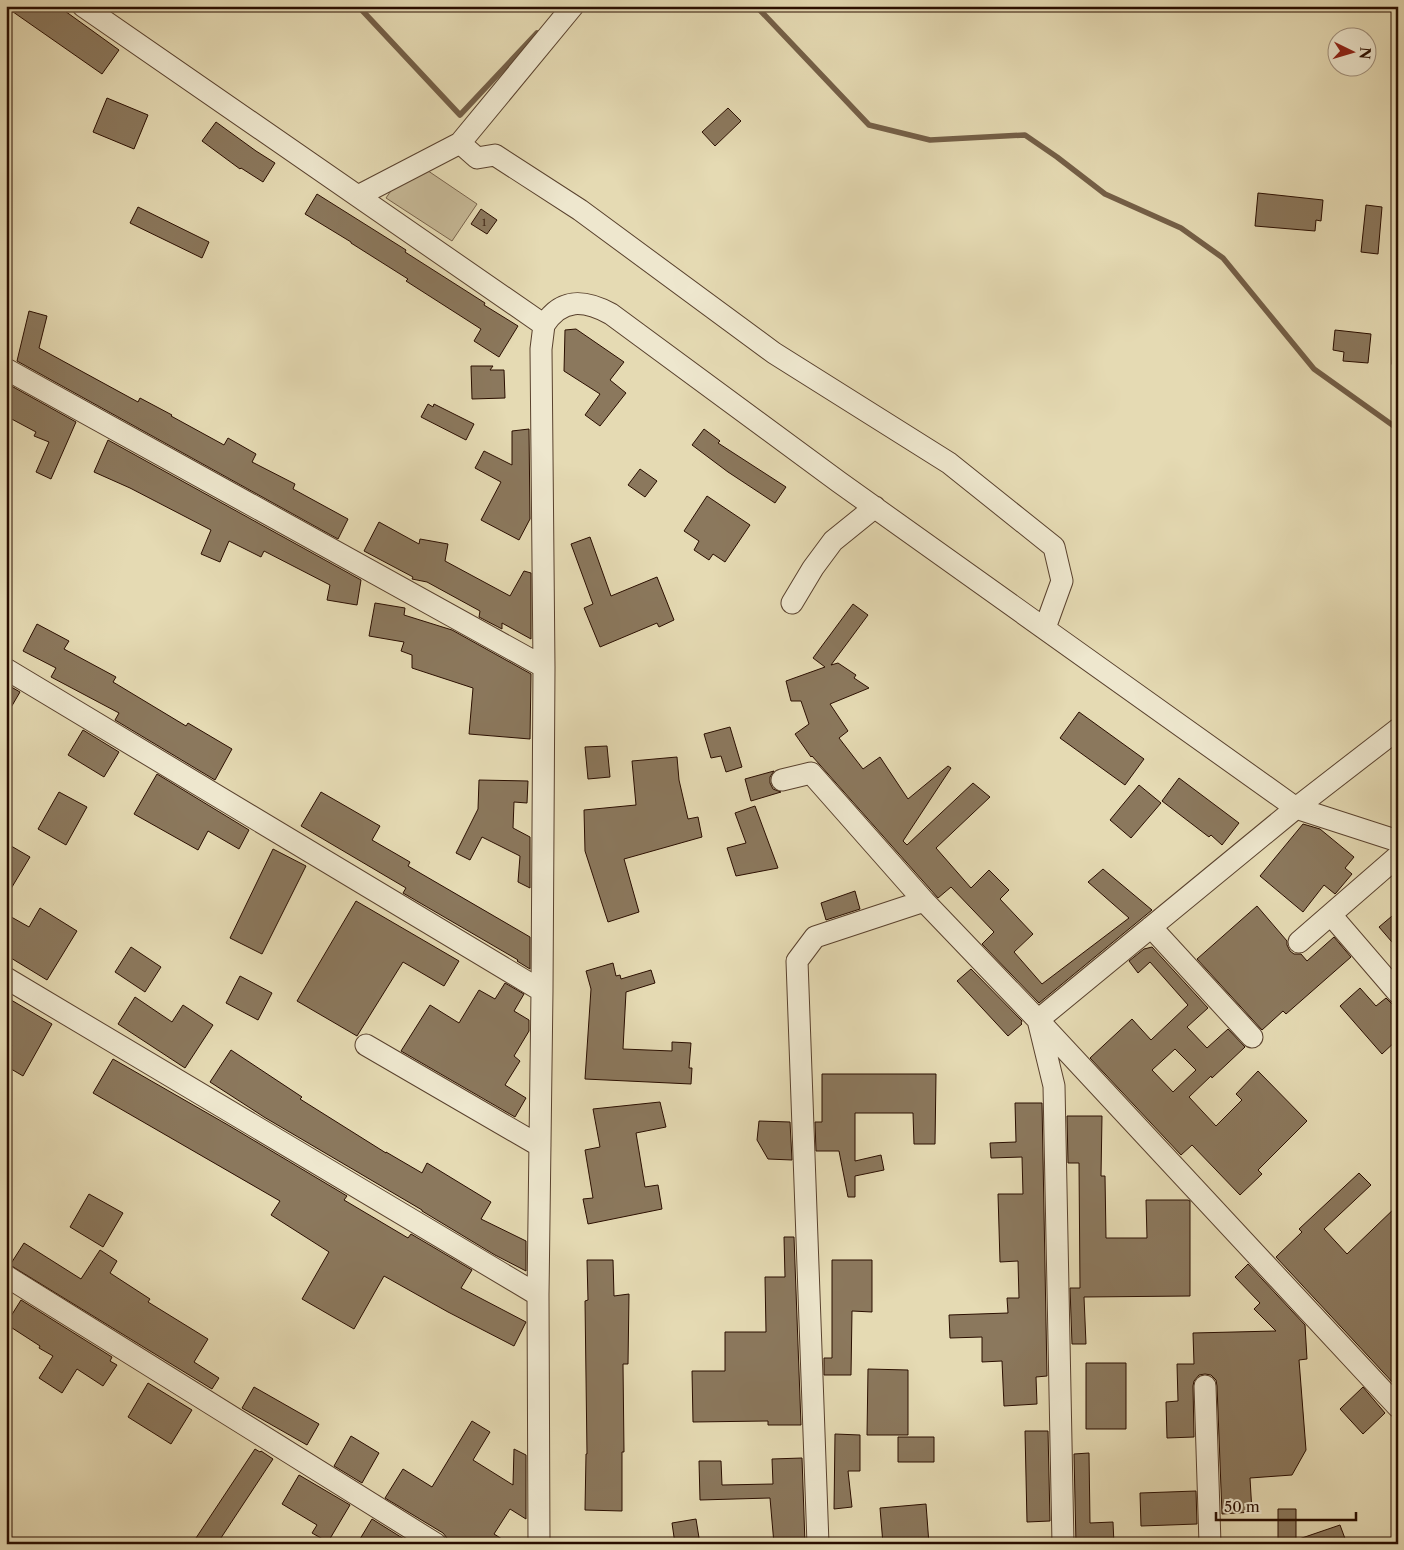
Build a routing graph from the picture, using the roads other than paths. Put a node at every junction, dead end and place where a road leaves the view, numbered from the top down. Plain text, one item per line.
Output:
1 (83, 6) edge
2 (573, 6) edge
3 (460, 143) junction
4 (358, 196) junction
5 (544, 325) junction
6 (6, 369) edge
7 (874, 507) junction
8 (792, 603) dead end
9 (1044, 628) junction
10 (544, 667) junction
11 (6, 669) edge
12 (1398, 729) edge
13 (782, 780) dead end
14 (1296, 808) junction
15 (1398, 841) edge
16 (1398, 856) edge
17 (924, 901) junction
18 (1331, 915) junction
19 (1152, 927) junction
20 (1300, 942) dead end
21 (6, 978) edge
22 (542, 990) junction
23 (1398, 993) edge
24 (1038, 1020) junction
25 (1252, 1037) dead end
26 (366, 1045) dead end
27 (540, 1146) junction
28 (6, 1276) edge
29 (538, 1295) junction
30 (1205, 1386) dead end
31 (1398, 1407) edge
32 (436, 1544) edge
33 (539, 1544) edge
34 (818, 1544) edge
35 (1063, 1544) edge
36 (1210, 1544) edge

1 - 4 street
2 - 3 street
3 - 4 street
3 - 9 street
4 - 5 street
5 - 7 street
5 - 10 street
6 - 10 street
7 - 8 street
7 - 9 street
9 - 14 street
10 - 22 street
11 - 22 street
12 - 14 street
13 - 17 street
14 - 15 street
14 - 19 street
16 - 18 street
17 - 24 street
17 - 34 street
18 - 20 street
18 - 23 street
19 - 24 street
19 - 25 street
21 - 29 street
22 - 27 street
24 - 31 street
24 - 35 street
26 - 27 street
27 - 29 street
28 - 32 street
29 - 33 street
30 - 36 street

